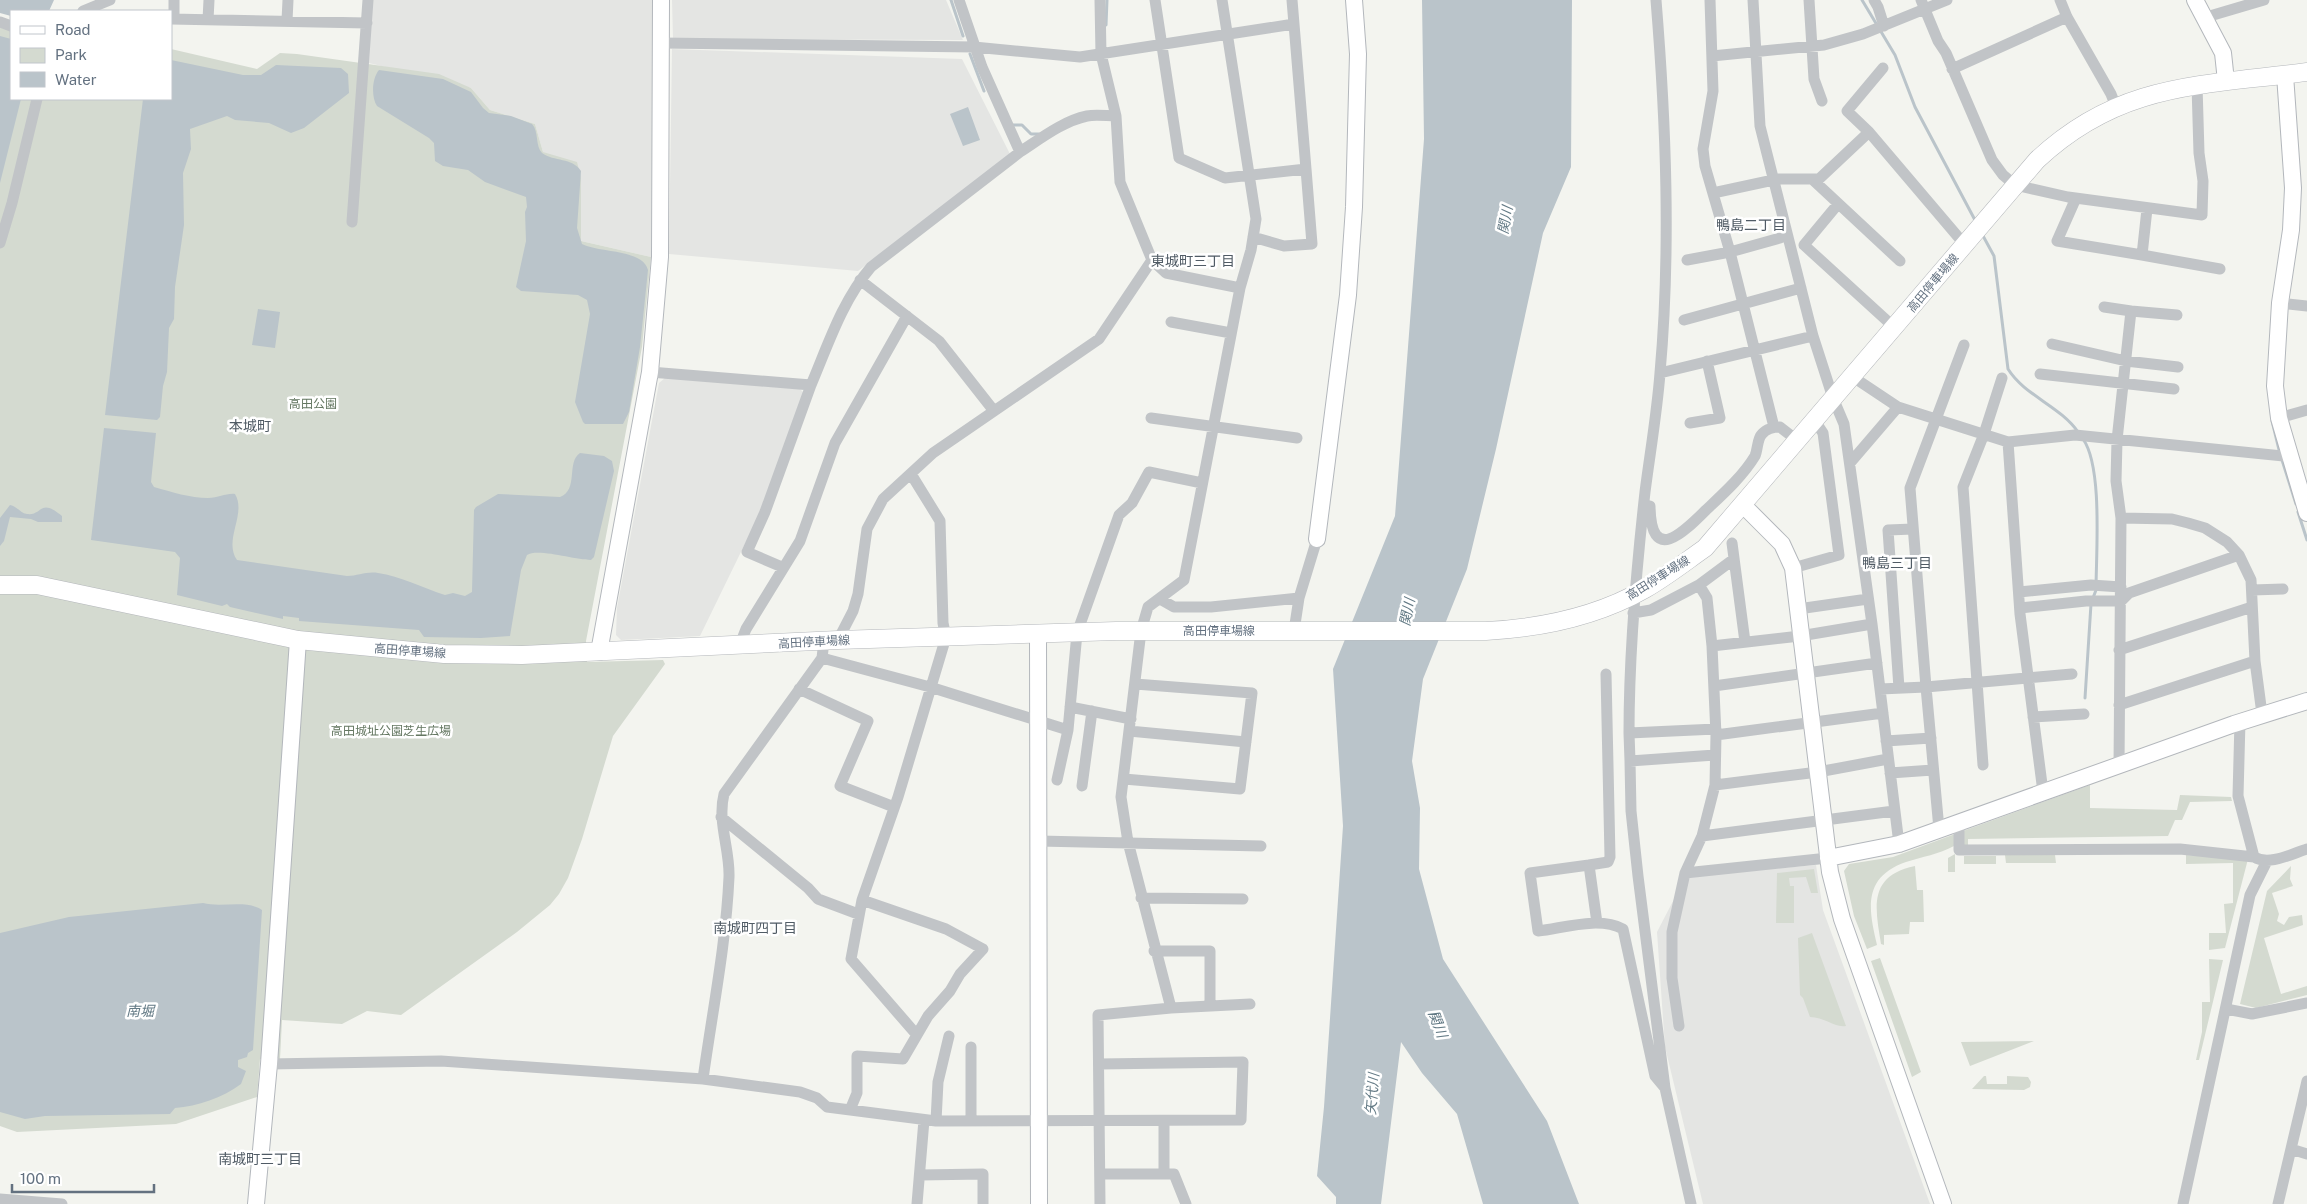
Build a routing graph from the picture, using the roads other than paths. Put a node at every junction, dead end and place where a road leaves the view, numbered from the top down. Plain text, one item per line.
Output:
1 (110, 0) edge
2 (174, 0) edge
3 (209, 0) edge
4 (288, 0) edge
5 (368, 0) edge
6 (661, 0) edge
7 (959, 0) edge
8 (1100, 0) edge
9 (1155, 0) edge
10 (1222, 0) edge
11 (1292, 0) edge
12 (1354, 0) edge
13 (1656, 0) edge
14 (1710, 0) edge
15 (1753, 0) edge
16 (1809, 0) edge
17 (1874, 0) edge
18 (1947, 0) edge
19 (2060, 0) edge
20 (2194, 0) edge
21 (2264, 0) edge
22 (1923, 5) edge
23 (85, 10) edge
24 (2068, 17) junction
25 (2203, 18) junction
26 (172, 19) edge
27 (208, 20) junction
28 (287, 21) junction
29 (367, 23) junction
30 (1294, 24) junction
31 (1884, 26) junction
32 (1227, 35) junction
33 (660, 43) junction
34 (1161, 45) junction
35 (1811, 46) junction
36 (974, 47) junction
37 (1756, 51) junction
38 (1101, 54) junction
39 (1712, 56) junction
40 (1883, 68) dead end
41 (1952, 69) junction
42 (2307, 72) edge
43 (2285, 74) junction
44 (2226, 81) junction
45 (2197, 85) junction
46 (37, 100) edge
47 (1822, 101) dead end
48 (2116, 107) junction
49 (1116, 116) junction
50 (1869, 132) junction
51 (1020, 152) junction
52 (1306, 169) junction
53 (1249, 177) junction
54 (1812, 179) junction
55 (1774, 180) junction
56 (2016, 185) junction
57 (1713, 193) junction
58 (2076, 198) junction
59 (1838, 204) junction
60 (2147, 209) junction
61 (352, 222) dead end
62 (1253, 237) junction
63 (1780, 238) dead end
64 (0, 243) edge
65 (1965, 244) junction
66 (1730, 252) junction
67 (2142, 255) junction
68 (1152, 260) junction
69 (1687, 260) dead end
70 (1900, 261) dead end
71 (2220, 269) dead end
72 (860, 280) junction
73 (1240, 288) junction
74 (1801, 288) junction
75 (1743, 303) junction
76 (2280, 303) junction
77 (2307, 306) edge
78 (2104, 307) dead end
79 (2131, 311) junction
80 (2177, 315) dead end
81 (907, 316) junction
82 (1684, 320) dead end
83 (1171, 322) dead end
84 (1895, 328) junction
85 (1231, 333) junction
86 (1813, 336) junction
87 (2052, 344) dead end
88 (1964, 345) dead end
89 (1754, 349) junction
90 (1707, 361) junction
91 (2126, 361) junction
92 (2178, 367) dead end
93 (650, 372) junction
94 (1660, 373) junction
95 (2040, 374) dead end
96 (1852, 377) junction
97 (2002, 378) dead end
98 (2123, 383) junction
99 (811, 385) junction
100 (2174, 389) dead end
101 (1833, 398) junction
102 (1898, 407) junction
103 (2307, 410) edge
104 (994, 411) junction
105 (1151, 418) dead end
106 (2279, 418) junction
107 (1937, 420) junction
108 (1815, 421) junction
109 (1690, 423) dead end
110 (1214, 425) junction
111 (1774, 427) junction
112 (1984, 434) junction
113 (1297, 438) dead end
114 (2117, 440) junction
115 (1798, 441) junction
116 (2008, 442) junction
117 (2292, 457) junction
118 (1850, 463) junction
119 (911, 474) junction
120 (2303, 482) edge
121 (1202, 483) junction
122 (1645, 493) junction
123 (1743, 505) junction
124 (2307, 513) edge
125 (2121, 518) junction
126 (1913, 529) junction
127 (1317, 539) joint
128 (1732, 543) dead end
129 (2239, 555) junction
130 (1734, 558) junction
131 (782, 567) junction
132 (1793, 568) junction
133 (0, 585) edge
134 (1699, 585) junction
135 (2121, 587) junction
136 (2283, 589) dead end
137 (2252, 590) junction
138 (2019, 592) junction
139 (1299, 598) junction
140 (1160, 599) junction
141 (1868, 599) junction
142 (2120, 601) junction
143 (1632, 602) junction
144 (2252, 607) junction
145 (2020, 608) junction
146 (1798, 609) junction
147 (1872, 624) junction
148 (1141, 631) junction
149 (1300, 631) junction
150 (1077, 633) junction
151 (1038, 634) junction
152 (1800, 636) junction
153 (946, 637) junction
154 (298, 640) junction
155 (1746, 642) junction
156 (740, 646) junction
157 (828, 646) junction
158 (1712, 646) junction
159 (2119, 650) junction
160 (599, 652) junction
161 (2255, 661) junction
162 (1877, 663) junction
163 (1805, 672) junction
164 (1606, 674) dead end
165 (2072, 674) dead end
166 (2028, 678) junction
167 (1976, 683) junction
168 (1135, 684) junction
169 (1714, 686) junction
170 (930, 687) junction
171 (1926, 687) junction
172 (1898, 688) junction
173 (799, 689) junction
174 (1880, 689) junction
175 (2307, 701) edge
176 (2119, 705) junction
177 (1070, 707) junction
178 (1092, 711) junction
179 (1883, 713) junction
180 (2084, 714) dead end
181 (2262, 714) junction
182 (2033, 717) junction
183 (1130, 719) junction
184 (1040, 721) junction
185 (2240, 721) junction
186 (1812, 722) junction
187 (1068, 730) junction
188 (1129, 731) junction
189 (1716, 732) junction
190 (1629, 733) junction
191 (1931, 738) junction
192 (1886, 741) junction
193 (1246, 742) junction
194 (1715, 755) junction
195 (1888, 760) junction
196 (1630, 761) junction
197 (1983, 764) dead end
198 (2119, 766) junction
199 (1933, 770) junction
200 (1818, 772) junction
201 (1890, 773) junction
202 (1124, 779) junction
203 (1057, 780) dead end
204 (1715, 785) junction
205 (1082, 786) dead end
206 (2043, 792) junction
207 (894, 807) junction
208 (1894, 812) junction
209 (721, 817) junction
210 (1825, 822) junction
211 (1959, 822) junction
212 (1939, 829) junction
213 (1702, 836) junction
214 (1039, 841) junction
215 (1128, 842) junction
216 (1899, 844) junction
217 (1261, 846) dead end
218 (2307, 849) edge
219 (2254, 856) junction
220 (1828, 858) junction
221 (2267, 861) junction
222 (1589, 865) junction
223 (1684, 872) junction
224 (1141, 898) junction
225 (1243, 899) dead end
226 (862, 900) junction
227 (858, 914) junction
228 (1597, 923) junction
229 (1154, 951) junction
230 (2307, 1003) edge
231 (1250, 1004) dead end
232 (1210, 1006) junction
233 (1170, 1008) junction
234 (2226, 1009) junction
235 (1679, 1026) dead end
236 (916, 1034) junction
237 (949, 1036) dead end
238 (971, 1047) dead end
239 (269, 1064) junction
240 (1099, 1064) junction
241 (703, 1080) junction
242 (2307, 1083) edge
243 (1665, 1088) junction
244 (850, 1110) junction
245 (930, 1120) junction
246 (1040, 1120) junction
247 (1164, 1120) junction
248 (971, 1121) junction
249 (1099, 1121) junction
250 (2291, 1149) junction
251 (2307, 1154) edge
252 (1100, 1174) junction
253 (1164, 1174) junction
254 (920, 1175) junction
255 (0, 1199) edge
256 (62, 1204) edge
257 (256, 1204) edge
258 (918, 1204) edge
259 (983, 1204) edge
260 (1038, 1204) edge
261 (1100, 1204) edge
262 (1186, 1204) edge
263 (1691, 1204) edge
264 (1943, 1204) edge
265 (2183, 1204) edge
266 (2278, 1204) edge

1 - 23 street
2 - 26 street
3 - 27 street
4 - 28 street
5 - 29 street
6 - 33 street
7 - 36 street
8 - 38 street
9 - 34 street
10 - 32 street
11 - 30 street
12 - 127 street
13 - 94 street
14 - 39 street
15 - 37 street
16 - 35 street
17 - 31 street
18 - 22 street
19 - 24 street
20 - 25 street
21 - 25 street
22 - 31 street
22 - 41 street
24 - 41 street
24 - 48 street
25 - 44 street
26 - 27 street
27 - 28 street
28 - 29 street
29 - 61 street
30 - 32 street
30 - 52 street
31 - 35 street
32 - 34 street
32 - 53 street
33 - 36 street
33 - 93 street
34 - 38 street
34 - 53 street
35 - 37 street
35 - 47 street
36 - 38 street
36 - 51 street
37 - 39 street
37 - 55 street
38 - 49 street
39 - 57 street
40 - 50 street
41 - 56 street
42 - 43 main road, 高田停車場線
43 - 44 main road, 高田停車場線
43 - 76 street
44 - 45 main road, 高田停車場線
45 - 48 main road, 高田停車場線
45 - 60 street
46 - 64 street
48 - 56 main road, 高田停車場線
49 - 51 street
49 - 68 street
50 - 54 street
50 - 65 street
51 - 72 street
52 - 53 street
52 - 62 street
53 - 62 street
54 - 55 street
54 - 59 street
55 - 57 street
55 - 74 street
56 - 58 street
56 - 65 main road, 高田停車場線
57 - 66 street
58 - 60 street
58 - 67 street
59 - 70 street
59 - 84 street
60 - 67 street
62 - 73 street
63 - 66 street
65 - 84 main road, 高田停車場線
66 - 69 street
66 - 75 street
67 - 71 street
68 - 73 street
68 - 104 street
72 - 81 street
72 - 99 street
73 - 85 street
74 - 75 street
74 - 86 street
75 - 82 street
75 - 89 street
76 - 77 street
76 - 106 street
78 - 79 street
79 - 80 street
79 - 91 street
81 - 104 street
81 - 131 street
83 - 85 street
84 - 96 main road, 高田停車場線
85 - 110 street
86 - 89 street
86 - 101 street
87 - 91 street
88 - 107 street
89 - 90 street
89 - 111 street
90 - 94 street
90 - 109 street
91 - 92 street
91 - 98 street
93 - 99 street
93 - 160 street
94 - 122 street
95 - 98 street
96 - 101 main road, 高田停車場線
96 - 102 street
97 - 112 street
98 - 100 street
98 - 114 street
99 - 131 street
101 - 108 main road, 高田停車場線
101 - 118 street
102 - 107 street
102 - 118 street
103 - 106 street
104 - 119 street
105 - 110 street
106 - 117 street
107 - 112 street
107 - 126 street
108 - 115 main road, 高田停車場線
108 - 132 street
110 - 113 street
110 - 121 street
111 - 115 street
111 - 122 street
112 - 116 street
112 - 167 street
114 - 116 street
114 - 117 street
114 - 125 street
115 - 123 main road, 高田停車場線
116 - 138 street
117 - 120 street
118 - 141 street
119 - 153 street
119 - 157 street
120 - 124 street
121 - 140 street
121 - 150 street
122 - 143 street
123 - 132 street
123 - 143 main road, 高田停車場線
125 - 129 street
125 - 135 street
126 - 171 street
126 - 172 street
127 - 139 street
128 - 130 street
129 - 137 street
129 - 142 street
130 - 134 street
130 - 155 street
131 - 156 street
132 - 146 street
133 - 154 main road, 高田停車場線
134 - 143 street
134 - 158 street
135 - 138 street
135 - 142 street
136 - 137 street
137 - 144 street
138 - 145 street
139 - 140 street
139 - 149 street
140 - 148 street
141 - 146 street
141 - 147 street
142 - 145 street
142 - 159 street
143 - 149 main road, 高田停車場線
143 - 190 street
144 - 159 street
144 - 161 street
145 - 166 street
146 - 152 street
147 - 152 street
147 - 162 street
148 - 149 main road, 高田停車場線
148 - 150 main road, 高田停車場線
148 - 168 street
150 - 151 main road, 高田停車場線
150 - 177 street
151 - 153 main road, 高田停車場線
151 - 184 street
152 - 155 street
152 - 163 street
153 - 157 main road, 高田停車場線
153 - 170 street
154 - 160 main road, 高田停車場線
154 - 239 street
155 - 158 street
156 - 157 main road, 高田停車場線
156 - 160 main road, 高田停車場線
157 - 170 street
157 - 173 street
158 - 169 street
159 - 176 street
161 - 176 street
161 - 181 street
162 - 163 street
162 - 174 street
163 - 169 street
163 - 186 street
164 - 222 street
165 - 166 street
166 - 167 street
166 - 182 street
167 - 171 street
167 - 197 street
168 - 183 street
168 - 193 street
169 - 189 street
170 - 184 street
170 - 207 street
171 - 172 street
171 - 191 street
172 - 174 street
173 - 207 street
173 - 209 street
174 - 179 street
175 - 181 street
176 - 198 street
177 - 178 street
177 - 187 street
178 - 183 street
178 - 205 street
179 - 186 street
179 - 192 street
180 - 182 street
181 - 185 street
182 - 206 street
183 - 188 street
184 - 187 street
184 - 214 street
185 - 198 street
185 - 219 street
186 - 189 street
186 - 200 street
187 - 203 street
188 - 193 street
188 - 202 street
189 - 190 street
189 - 194 street
190 - 196 street
191 - 192 street
191 - 199 street
192 - 195 street
193 - 202 street
194 - 196 street
194 - 204 street
195 - 200 street
195 - 201 street
196 - 243 street
198 - 206 street
199 - 201 street
199 - 212 street
200 - 204 street
200 - 210 street
201 - 208 street
202 - 215 street
204 - 213 street
206 - 211 street
207 - 226 street
208 - 210 street
208 - 216 street
209 - 227 street
209 - 241 street
210 - 213 street
210 - 220 street
211 - 212 street
211 - 219 street
212 - 216 street
213 - 223 street
214 - 215 street
214 - 246 street
215 - 217 street
215 - 224 street
216 - 220 street
218 - 221 street
219 - 221 street
220 - 223 street
220 - 264 street
221 - 234 street
222 - 228 street
222 - 228 street
223 - 235 street
224 - 225 street
224 - 229 street
226 - 227 street
226 - 236 street
227 - 236 street
228 - 243 street
229 - 232 street
229 - 233 street
230 - 234 street
231 - 232 street
232 - 233 street
233 - 240 street
234 - 265 street
236 - 244 street
237 - 245 street
238 - 248 street
239 - 241 street
239 - 257 street
240 - 247 street
240 - 249 street
241 - 244 street
242 - 250 street
243 - 263 street
244 - 245 street
245 - 248 street
245 - 254 street
246 - 248 street
246 - 249 street
246 - 260 street
247 - 249 street
247 - 253 street
249 - 252 street
250 - 251 street
250 - 266 street
252 - 253 street
252 - 261 street
253 - 262 street
254 - 258 street
254 - 259 street
255 - 256 street

